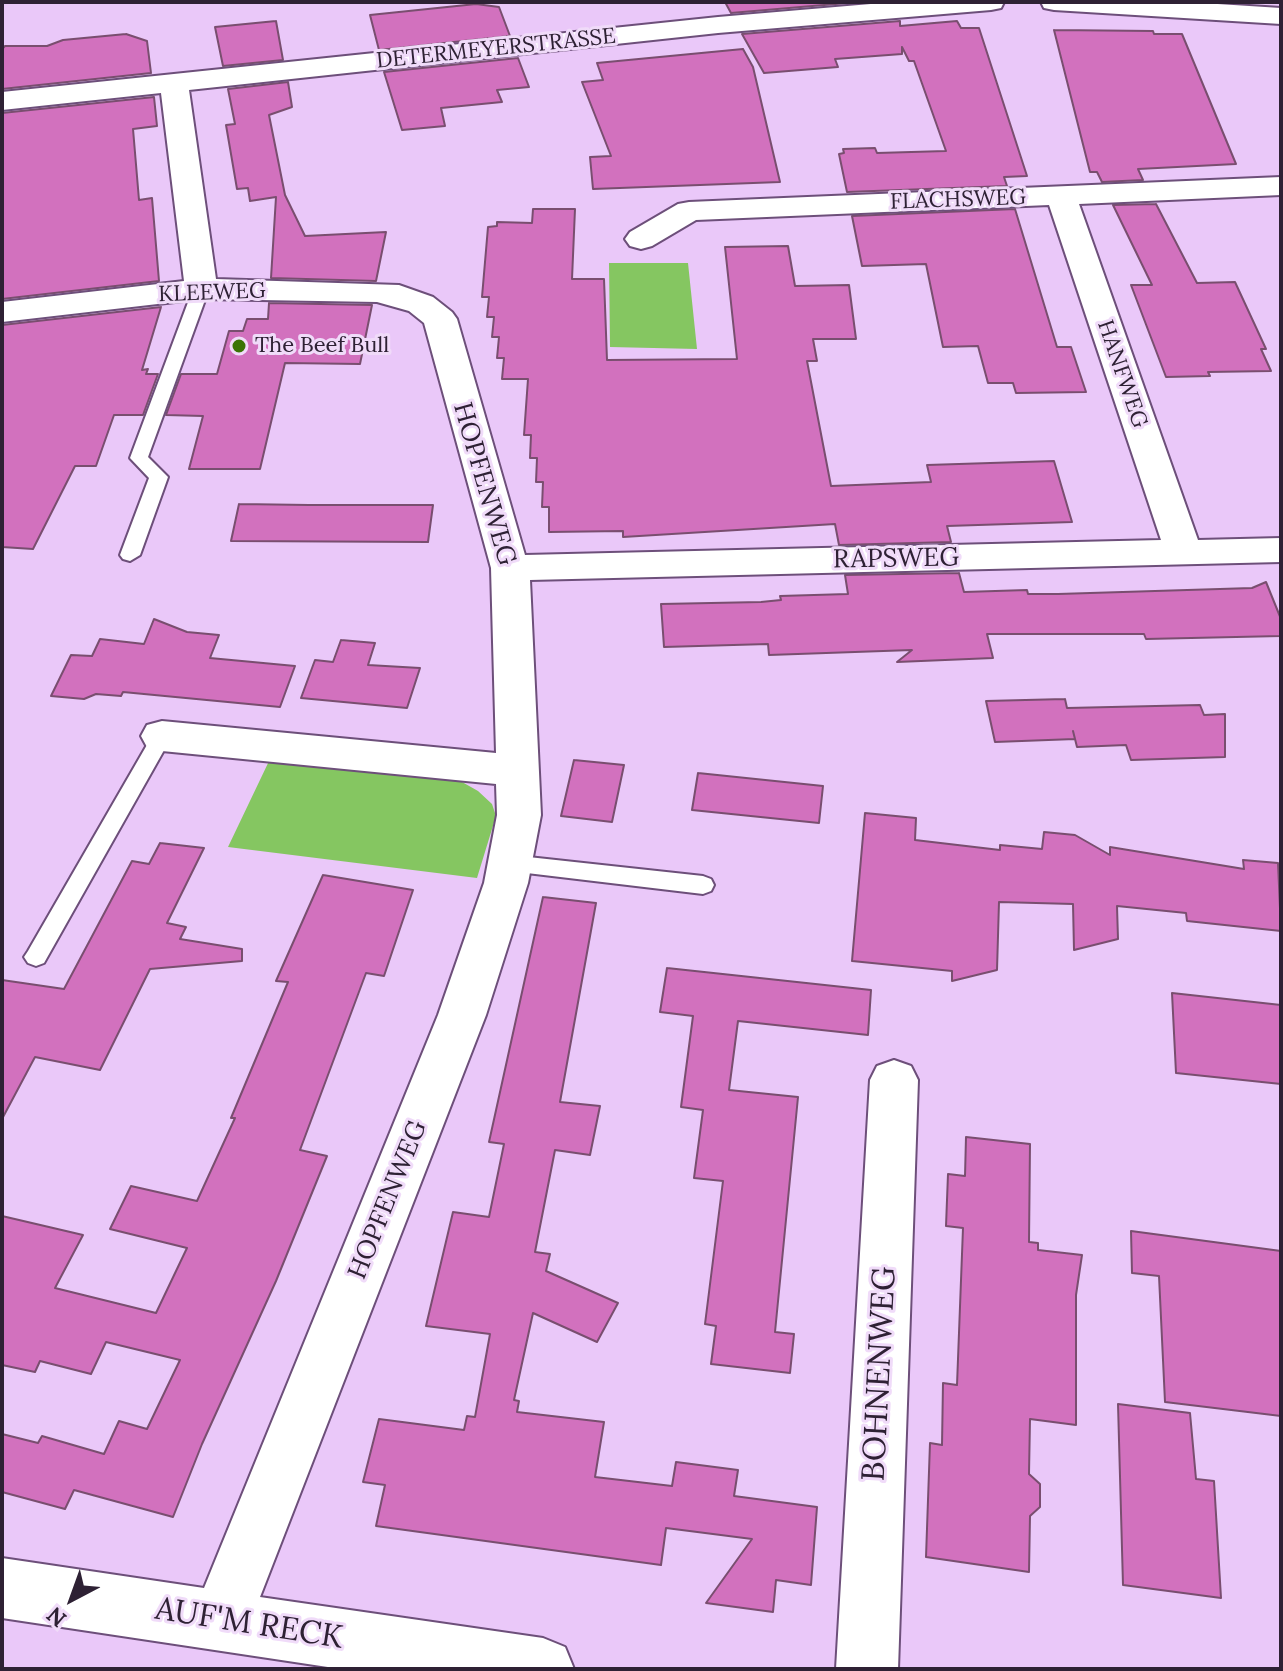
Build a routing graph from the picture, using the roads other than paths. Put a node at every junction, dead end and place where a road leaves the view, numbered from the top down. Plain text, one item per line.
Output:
1 (991, 2) edge
2 (1054, 2) edge
3 (1281, 16) edge
4 (174, 84) junction
5 (2, 101) edge
6 (1281, 186) edge
7 (1061, 196) junction
8 (641, 239) dead end
9 (201, 289) junction
10 (421, 304) joint
11 (2, 312) edge
12 (1281, 550) edge
13 (1184, 553) junction
14 (130, 555) dead end
15 (510, 568) junction
16 (162, 736) joint
17 (519, 771) junction
18 (510, 863) junction
19 (703, 885) dead end
20 (36, 957) dead end
21 (894, 1080) dead end
22 (2, 1588) edge
23 (221, 1619) junction
24 (543, 1669) edge
25 (867, 1669) edge

1 - 4 street, DETERMEYERSTRASSE
2 - 3 street
4 - 5 street, DETERMEYERSTRASSE
4 - 9 street
6 - 7 street, FLACHSWEG
7 - 8 street, FLACHSWEG
7 - 13 street, HANFWEG
9 - 10 street, KLEEWEG
9 - 11 street, KLEEWEG
9 - 14 lane
10 - 15 street, HOPFENWEG
12 - 13 street, RAPSWEG
13 - 15 street, RAPSWEG
15 - 17 street, HOPFENWEG
16 - 17 street
16 - 20 lane
17 - 18 street, HOPFENWEG
18 - 19 lane
18 - 23 street, HOPFENWEG
21 - 25 street, BOHNENWEG
22 - 23 street, AUF'M RECK
23 - 24 street, AUF'M RECK

